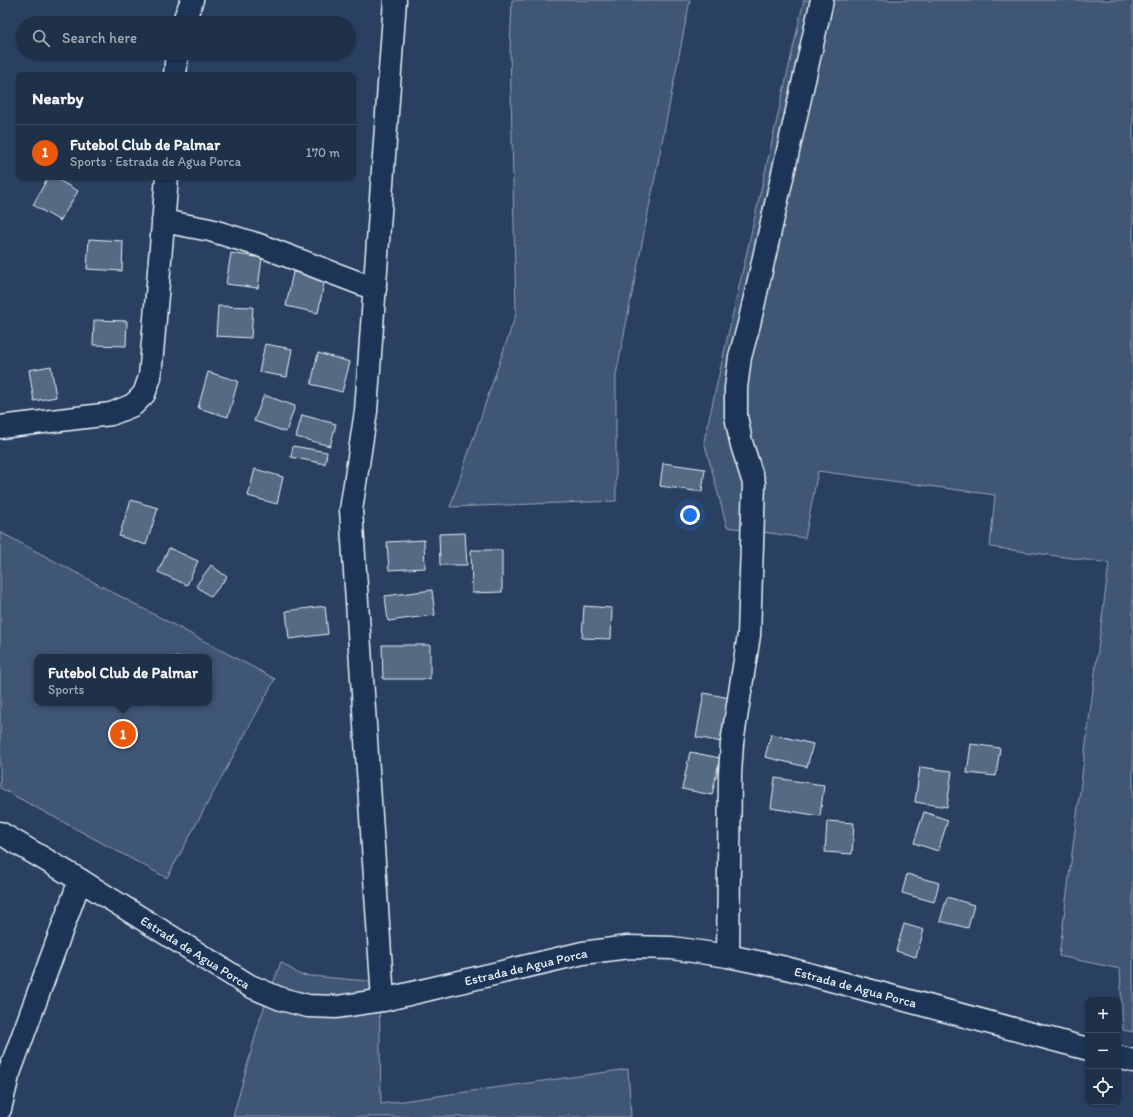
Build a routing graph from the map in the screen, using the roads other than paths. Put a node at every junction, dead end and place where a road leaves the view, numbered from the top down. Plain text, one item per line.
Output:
1 (192, 0) edge
2 (395, 0) edge
3 (822, 0) edge
4 (186, 16) edge
5 (176, 60) edge
6 (175, 72) edge
7 (167, 180) edge
8 (163, 221) junction
9 (375, 289) junction
10 (0, 427) edge
11 (0, 833) edge
12 (80, 880) junction
13 (728, 956) junction
14 (383, 1000) junction
15 (1085, 1048) edge
16 (1121, 1058) edge
17 (1133, 1061) edge
18 (0, 1109) edge

1 - 4 street
2 - 9 street
3 - 13 street
5 - 6 street
7 - 8 street
8 - 9 street
8 - 10 street
9 - 14 street
11 - 12 street, Estrada de Agua Porca
12 - 14 street, Estrada de Agua Porca
12 - 18 street
13 - 14 street, Estrada de Agua Porca
13 - 15 street, Estrada de Agua Porca
16 - 17 street

